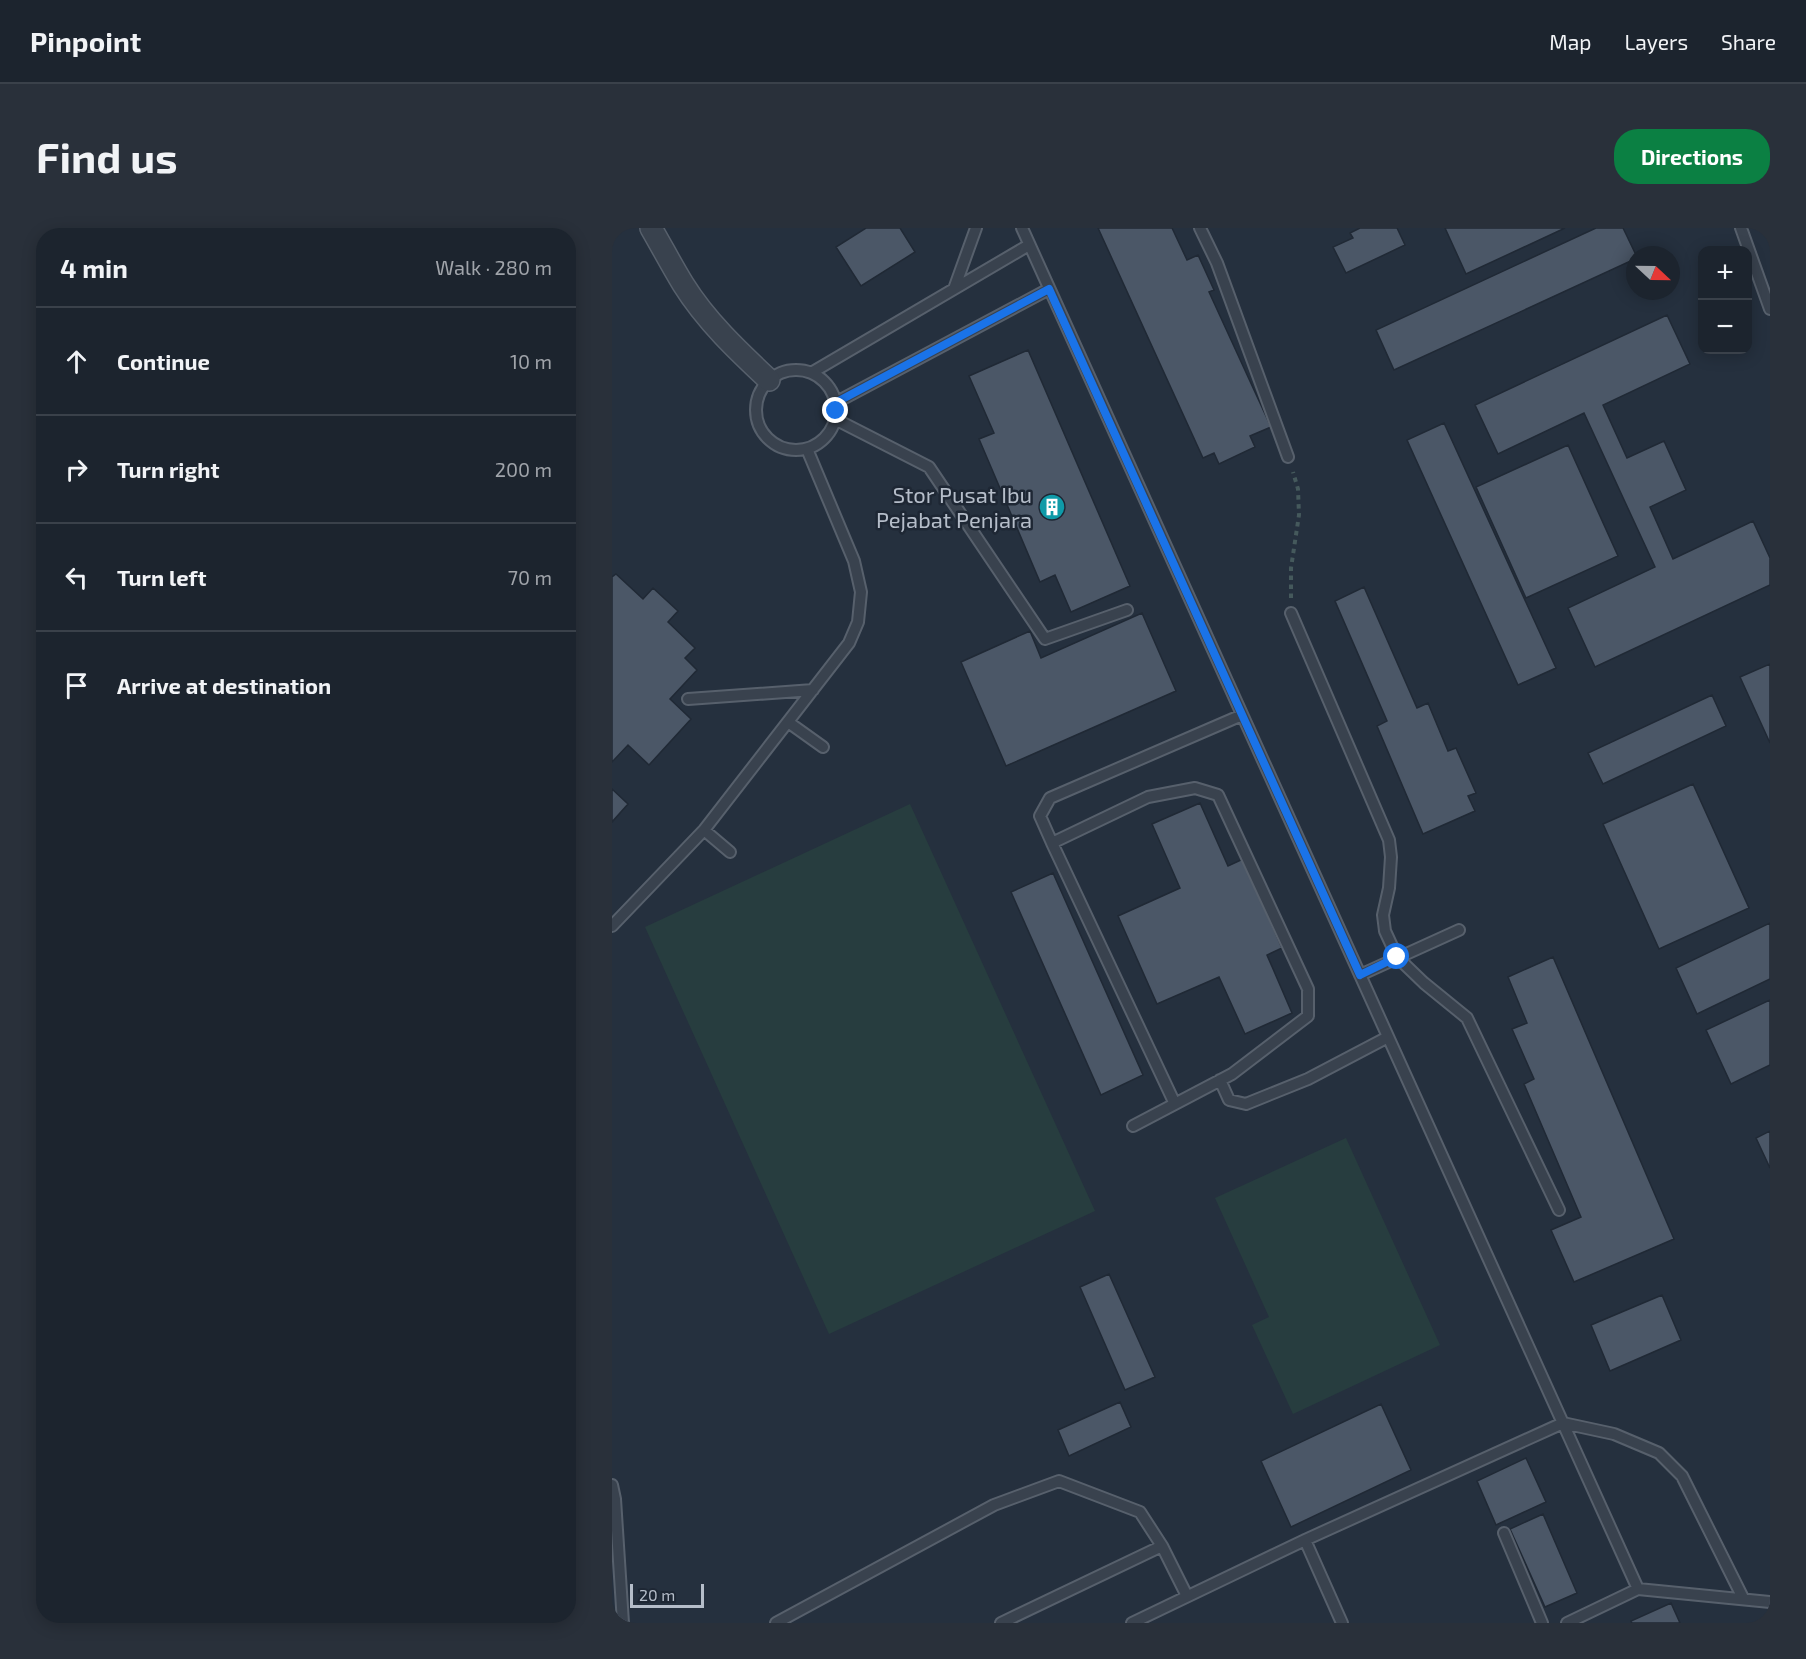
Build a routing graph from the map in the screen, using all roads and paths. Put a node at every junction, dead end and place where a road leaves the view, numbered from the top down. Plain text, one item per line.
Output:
1 (651, 228) edge
2 (976, 228) edge
3 (1022, 228) edge
4 (1200, 228) edge
5 (1741, 228) edge
6 (1029, 245) junction
7 (954, 289) junction
8 (1049, 289) junction
9 (1770, 309) edge
10 (811, 373) junction
11 (769, 380) junction
12 (835, 403) junction
13 (835, 418) junction
14 (807, 449) junction
15 (1288, 457) joint
16 (1127, 610) dead end
17 (1291, 613) joint
18 (813, 690) junction
19 (688, 699) dead end
20 (1242, 715) junction
21 (788, 722) junction
22 (823, 747) dead end
23 (704, 830) junction
24 (1052, 843) junction
25 (729, 852) dead end
26 (612, 926) edge
27 (1459, 930) dead end
28 (1397, 957) junction
29 (1360, 975) junction
30 (1388, 1037) junction
31 (1220, 1080) junction
32 (1175, 1104) junction
33 (1133, 1126) dead end
34 (1559, 1210) dead end
35 (1563, 1422) junction
36 (612, 1485) edge
37 (1504, 1533) dead end
38 (1305, 1540) junction
39 (1162, 1546) junction
40 (1638, 1589) junction
41 (1187, 1596) junction
42 (1743, 1598) junction
43 (1770, 1602) edge
44 (1149, 1620) edge
45 (623, 1623) edge
46 (776, 1623) edge
47 (1001, 1623) edge
48 (1132, 1623) edge
49 (1342, 1623) edge
50 (1542, 1623) edge
51 (1567, 1623) edge

1 - 11 street
2 - 7 lane
3 - 6 lane
4 - 15 lane
5 - 9 lane
6 - 7 lane
6 - 8 lane
7 - 10 lane
8 - 12 lane
8 - 20 lane
10 - 11 lane
10 - 12 lane
11 - 14 lane
12 - 13 lane
13 - 14 lane
13 - 16 lane
14 - 18 lane
15 - 17 path
17 - 28 lane
18 - 19 lane
18 - 21 lane
20 - 24 lane
20 - 29 lane
21 - 22 lane
21 - 23 lane
23 - 25 lane
23 - 26 lane
24 - 31 lane
24 - 32 lane
27 - 28 lane
28 - 29 lane
28 - 34 lane
29 - 30 lane
30 - 31 lane
30 - 35 lane
31 - 32 lane
32 - 33 lane
35 - 38 lane
35 - 40 lane
35 - 42 lane
36 - 45 lane
37 - 50 lane
38 - 41 lane
38 - 49 lane
39 - 41 lane
39 - 46 lane
39 - 47 lane
40 - 42 lane
40 - 51 lane
41 - 44 lane
42 - 43 lane
44 - 48 lane

